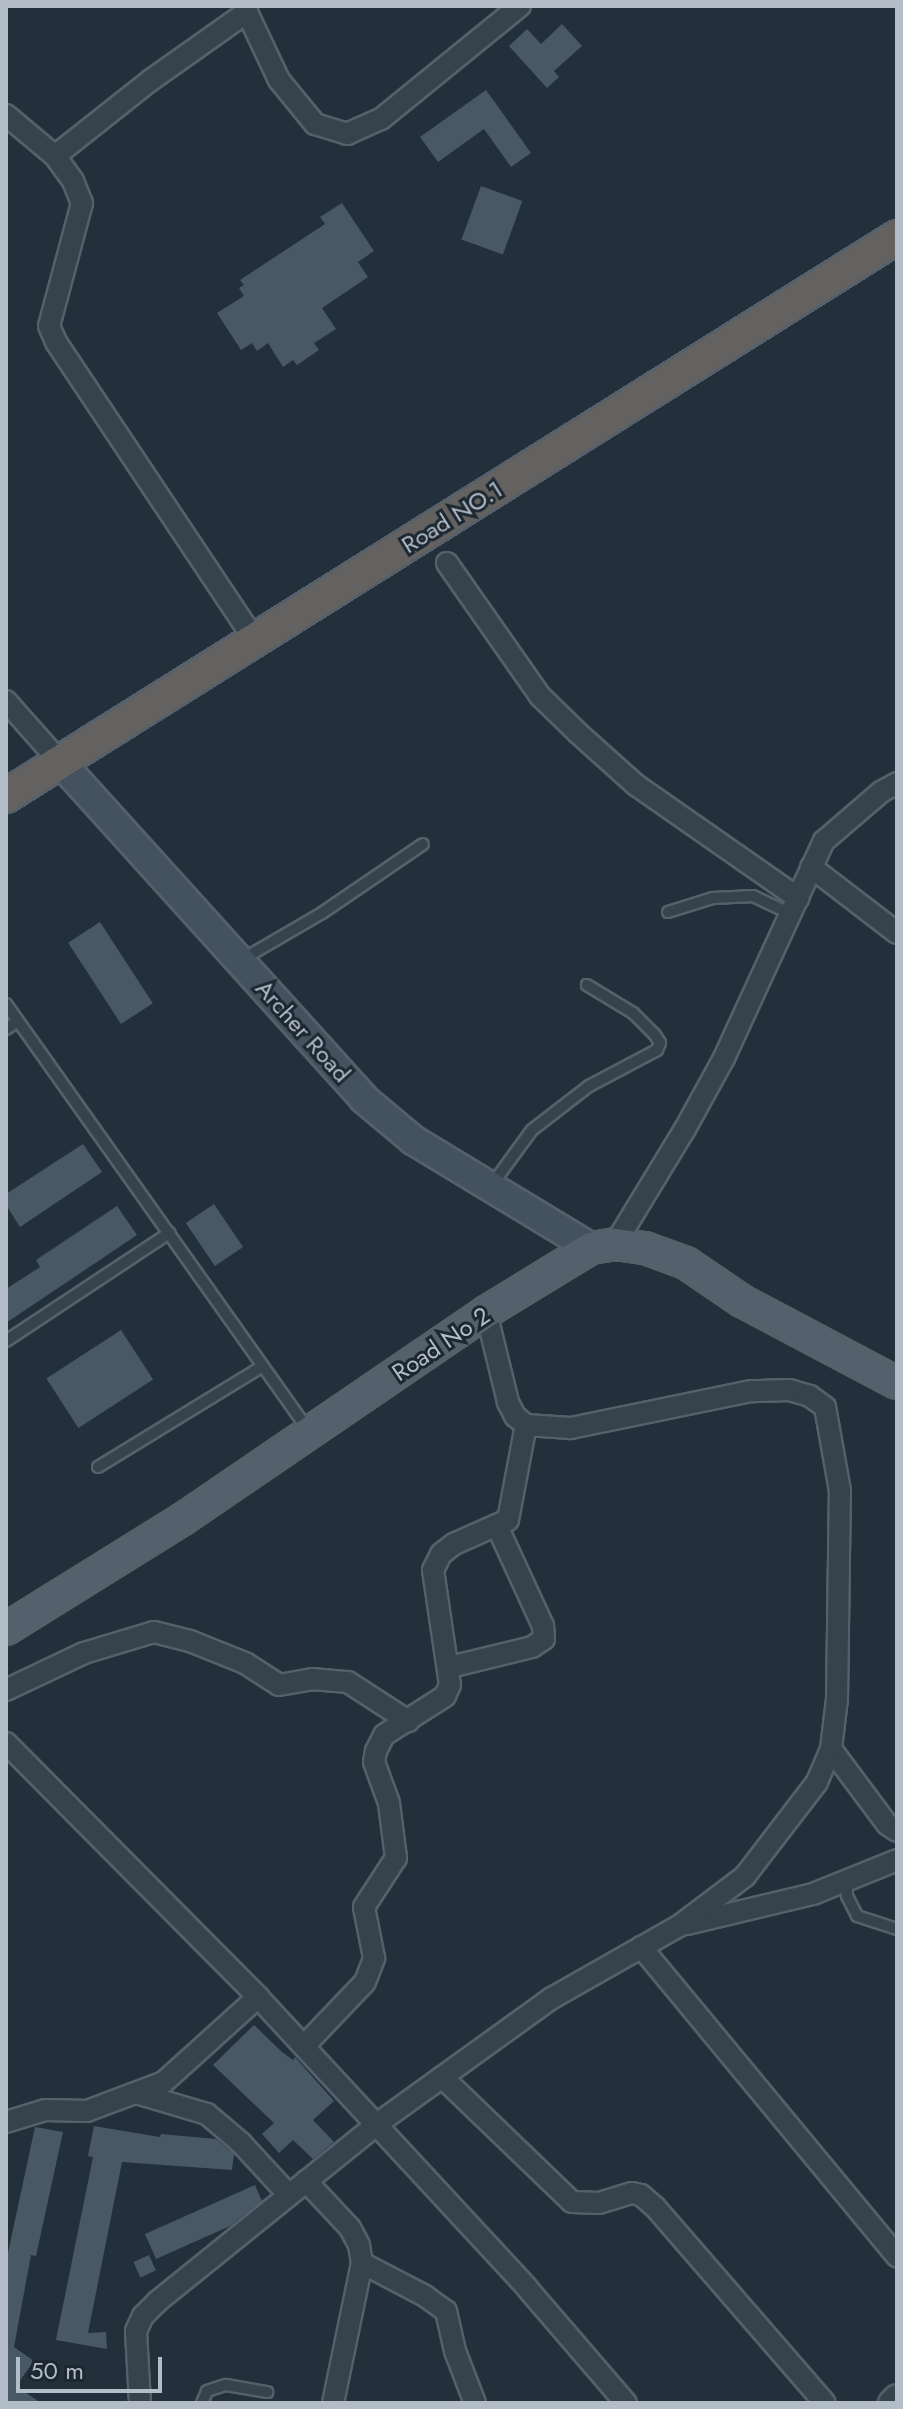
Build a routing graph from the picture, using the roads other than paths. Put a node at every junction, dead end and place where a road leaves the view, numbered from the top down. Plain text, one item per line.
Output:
1 (520, 6) edge
2 (246, 9) edge
3 (6, 115) edge
4 (55, 156) junction
5 (897, 237) edge
6 (447, 563) dead end
7 (255, 640) junction
8 (6, 701) edge
9 (60, 762) junction
10 (897, 783) edge
11 (6, 796) edge
12 (423, 844) dead end
13 (811, 867) junction
14 (795, 906) junction
15 (668, 912) dead end
16 (897, 933) edge
17 (241, 960) junction
18 (587, 985) dead end
19 (6, 1004) edge
20 (18, 1021) junction
21 (6, 1029) edge
22 (490, 1187) junction
23 (169, 1233) junction
24 (603, 1246) junction
25 (486, 1312) junction
26 (6, 1341) edge
27 (263, 1366) junction
28 (897, 1383) edge
29 (526, 1425) junction
30 (310, 1432) junction
31 (98, 1467) dead end
32 (497, 1526) junction
33 (6, 1629) edge
34 (450, 1667) junction
35 (6, 1690) edge
36 (408, 1721) junction
37 (6, 1743) edge
38 (831, 1749) junction
39 (897, 1831) edge
40 (897, 1860) edge
41 (847, 1882) junction
42 (679, 1926) junction
43 (897, 1929) edge
44 (641, 1947) junction
45 (258, 1997) junction
46 (304, 2046) junction
47 (442, 2077) junction
48 (136, 2093) junction
49 (6, 2122) edge
50 (377, 2124) junction
51 (306, 2181) junction
52 (289, 2195) junction
53 (897, 2257) edge
54 (362, 2263) junction
55 (267, 2392) dead end
56 (897, 2397) edge
57 (140, 2403) edge
58 (202, 2403) edge
59 (333, 2403) edge
60 (475, 2403) edge
61 (626, 2403) edge
62 (825, 2403) edge
63 (891, 2403) edge

1 - 2 street
2 - 4 street
3 - 4 street
4 - 7 street
5 - 7 highway, Road NO.1
6 - 14 street
7 - 9 highway, Road NO.1
8 - 9 street
9 - 11 highway, Road NO.1
9 - 17 main road, Archer Road
10 - 13 street
12 - 17 lane
13 - 14 street
13 - 16 street
14 - 15 lane
14 - 24 street
17 - 22 main road, Archer Road
18 - 22 lane
19 - 20 lane
20 - 21 lane
20 - 23 lane
22 - 24 main road, Archer Road
23 - 26 lane
23 - 27 lane
24 - 25 main road, Road No 2
24 - 28 main road
25 - 29 street
25 - 30 main road, Road No 2
27 - 30 lane
27 - 31 lane
29 - 32 street
29 - 38 street
30 - 33 main road, Road No 2
32 - 34 street
32 - 34 street
34 - 36 street
35 - 36 street
36 - 46 street
37 - 45 street
38 - 39 street
38 - 42 street
40 - 41 street
41 - 42 street
41 - 43 lane
42 - 44 street
44 - 47 street
44 - 53 street
45 - 46 street
45 - 48 street
46 - 50 street
47 - 50 street
47 - 62 street
48 - 49 street
48 - 52 street
50 - 51 street
50 - 61 street
51 - 52 street
51 - 54 street
52 - 57 street
54 - 59 street
54 - 60 street
55 - 58 lane
56 - 63 street

